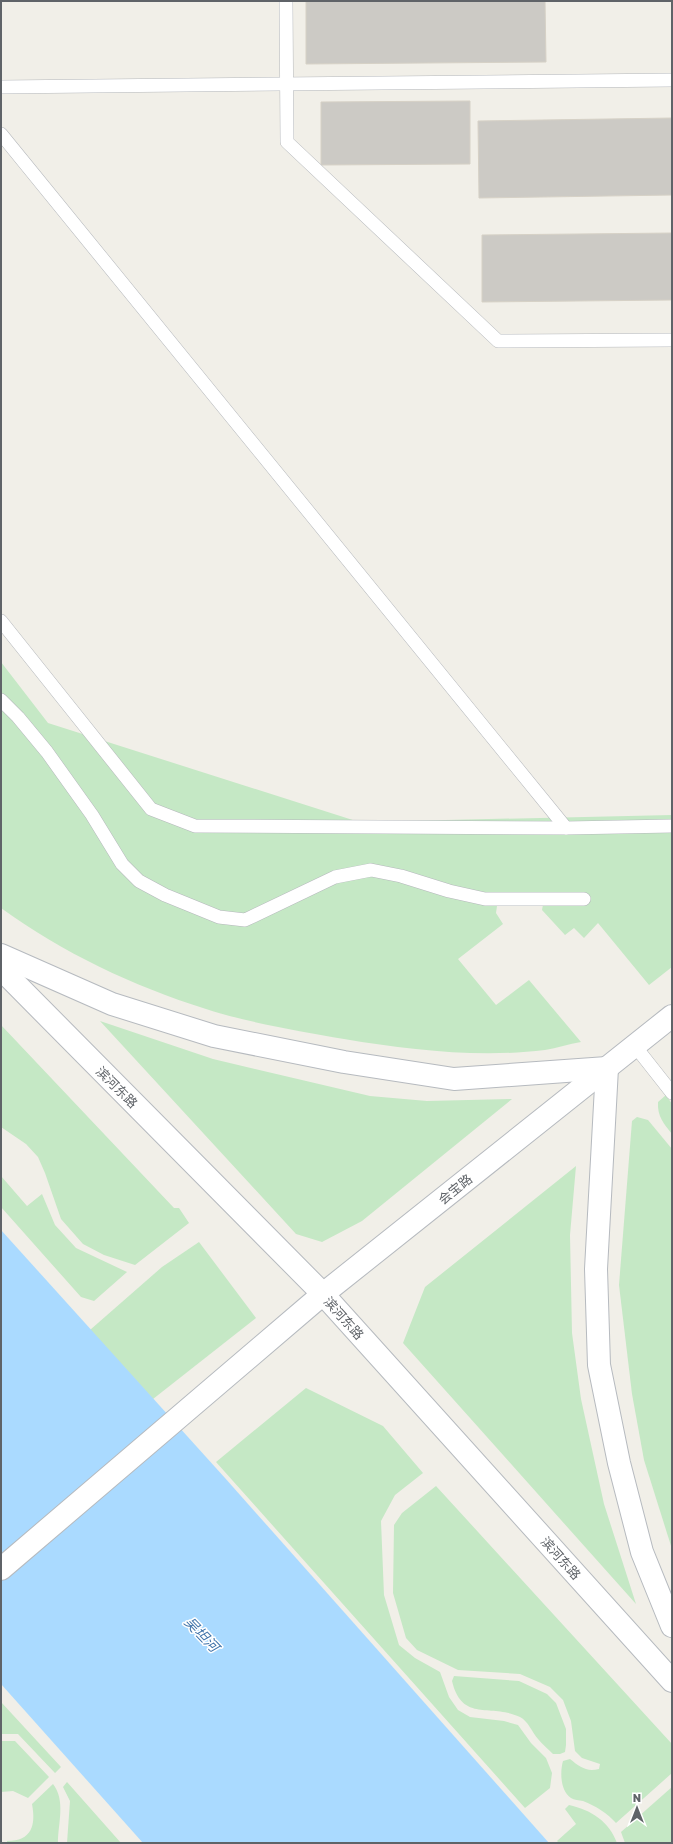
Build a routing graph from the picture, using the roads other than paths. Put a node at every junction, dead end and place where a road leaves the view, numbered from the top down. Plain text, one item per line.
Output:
1 (286, 1) edge
2 (672, 80) edge
3 (287, 84) junction
4 (1, 87) edge
5 (1, 134) edge
6 (672, 340) edge
7 (1, 621) edge
8 (1, 700) edge
9 (672, 826) edge
10 (566, 828) junction
11 (584, 899) dead end
12 (1, 955) edge
13 (1, 969) edge
14 (672, 1016) edge
15 (635, 1046) junction
16 (607, 1068) junction
17 (672, 1093) edge
18 (323, 1294) junction
19 (1, 1569) edge
20 (672, 1626) edge
21 (672, 1681) edge

1 - 3 lane
2 - 3 lane
3 - 4 lane
3 - 6 lane
5 - 10 lane
7 - 10 lane
8 - 11 lane
9 - 10 lane
12 - 16 main road
13 - 18 main road, 滨河东路
14 - 15 main road, 会宝路
15 - 16 main road, 会宝路
15 - 17 lane
16 - 18 main road, 会宝路
16 - 20 main road
18 - 19 main road, 会宝路
18 - 21 main road, 滨河东路

